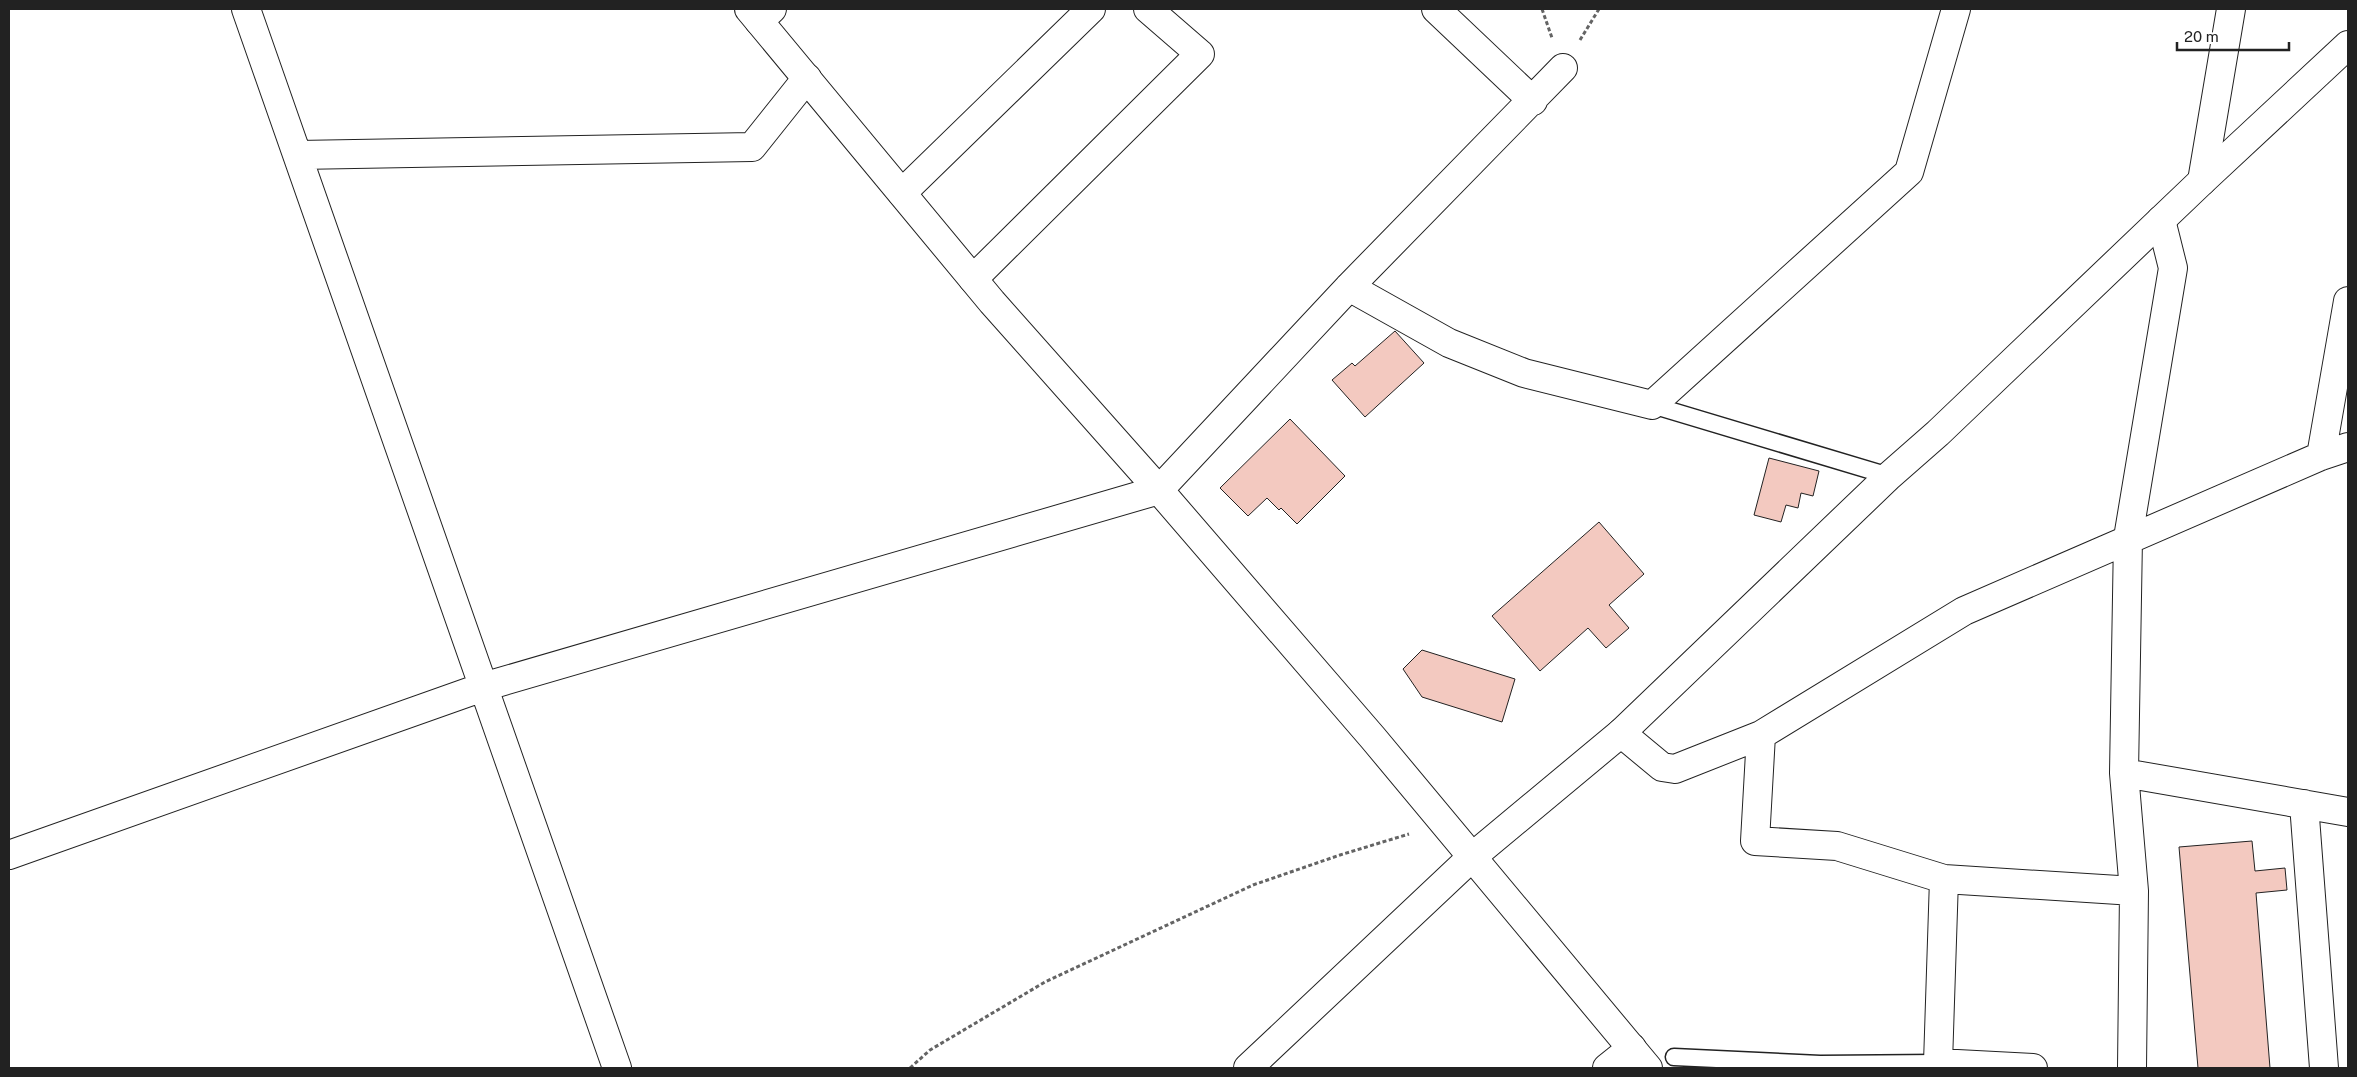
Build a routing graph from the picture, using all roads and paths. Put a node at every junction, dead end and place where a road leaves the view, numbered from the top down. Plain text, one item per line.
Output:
1 (246, 9) edge
2 (1091, 9) edge
3 (1148, 9) edge
4 (1436, 9) edge
5 (1956, 9) edge
6 (2231, 9) edge
7 (760, 13) edge
8 (2348, 45) edge
9 (1563, 68) dead end
10 (807, 78) junction
11 (1533, 101) junction
12 (298, 154) junction
13 (2202, 180) junction
14 (902, 193) junction
15 (2161, 220) junction
16 (973, 279) junction
17 (1349, 287) junction
18 (2348, 301) edge
19 (1652, 405) junction
20 (2348, 446) edge
21 (2321, 456) junction
22 (1889, 476) junction
23 (1159, 490) junction
24 (2128, 538) junction
25 (483, 687) junction
26 (1621, 733) junction
27 (1761, 735) junction
28 (2124, 773) junction
29 (2304, 804) junction
30 (2348, 812) edge
31 (1444, 824) junction
32 (9, 855) edge
33 (1472, 857) junction
34 (1944, 879) junction
35 (2134, 891) junction
36 (1674, 1057) dead end
37 (1640, 1058) edge
38 (1938, 1063) junction
39 (616, 1068) edge
40 (910, 1068) edge
41 (1248, 1068) edge
42 (1607, 1068) edge
43 (2033, 1068) edge
44 (2132, 1068) edge
45 (2324, 1068) edge

1 - 12 street
2 - 14 street
3 - 16 street
4 - 11 street
5 - 19 street
6 - 13 street
7 - 10 street
8 - 13 street
9 - 11 street
10 - 12 street
10 - 14 street
11 - 17 street
12 - 25 street
13 - 15 street
14 - 16 street
15 - 22 street
15 - 24 street
16 - 23 street
17 - 19 street
17 - 23 street
18 - 21 street
19 - 22 lane
20 - 21 street
21 - 24 street
22 - 26 street
23 - 25 street
23 - 31 street
24 - 27 street
24 - 28 street
25 - 32 street
25 - 39 street
26 - 27 street
26 - 33 street
27 - 34 street
28 - 29 street
28 - 35 street
29 - 30 street
29 - 45 street
31 - 33 street
31 - 40 path
33 - 37 street
33 - 41 street
34 - 35 street
34 - 38 street
35 - 44 street
36 - 38 lane
37 - 42 street
38 - 43 street

